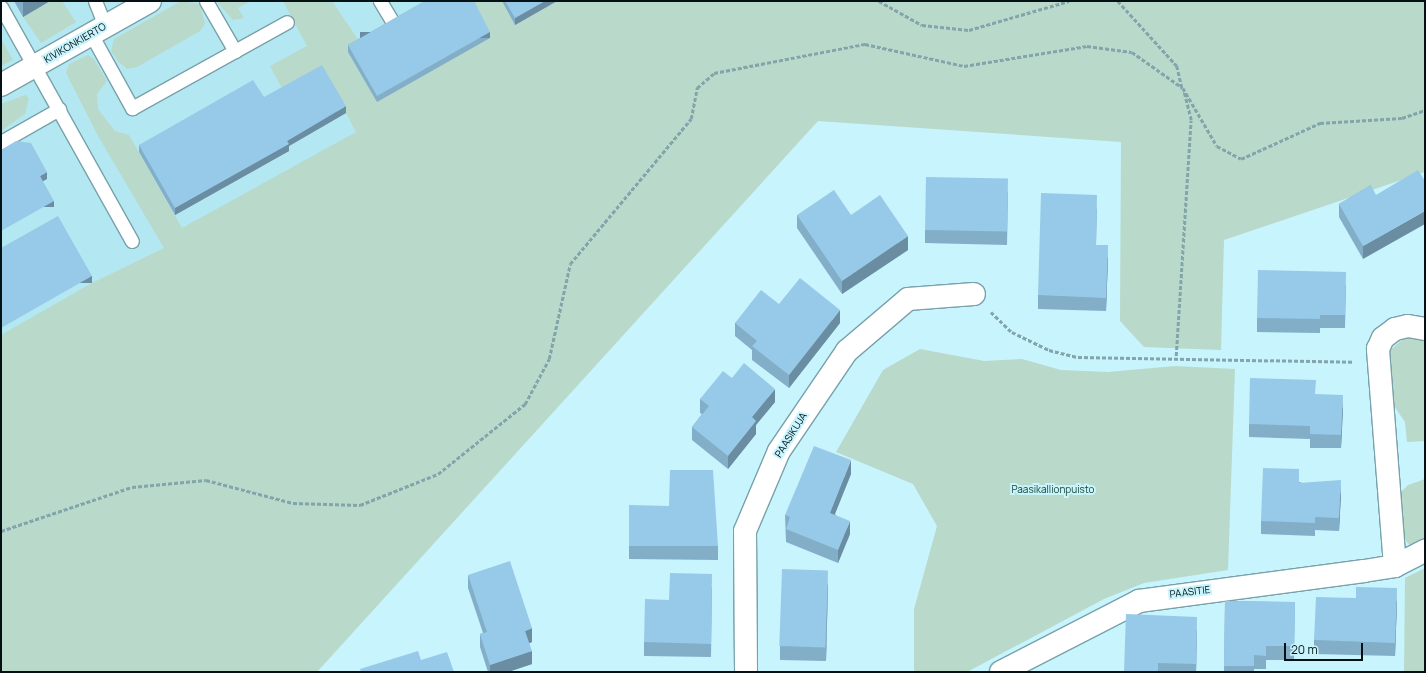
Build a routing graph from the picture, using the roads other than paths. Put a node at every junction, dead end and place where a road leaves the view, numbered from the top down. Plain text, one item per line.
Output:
1 (95, 1) edge
2 (150, 1) edge
3 (206, 1) edge
4 (380, 1) edge
5 (1, 7) edge
6 (391, 19) edge
7 (287, 22) dead end
8 (98, 30) junction
9 (235, 52) junction
10 (35, 66) junction
11 (1, 85) edge
12 (59, 109) junction
13 (1, 142) edge
14 (132, 241) dead end
15 (974, 294) road end
16 (1425, 329) edge
17 (1425, 551) edge
18 (1394, 566) junction
19 (746, 672) edge
20 (1001, 672) edge

1 - 8 lane
2 - 8 street, KIVIKONKIERTO
3 - 9 lane
4 - 6 lane
5 - 10 lane
7 - 9 lane
8 - 9 lane
8 - 10 street, KIVIKONKIERTO
10 - 11 street, KIVIKONKIERTO
10 - 12 lane
12 - 13 lane
12 - 14 lane
15 - 19 street, PAASIKUJA
16 - 18 street
17 - 18 street, PAASITIE
18 - 20 street, PAASITIE

